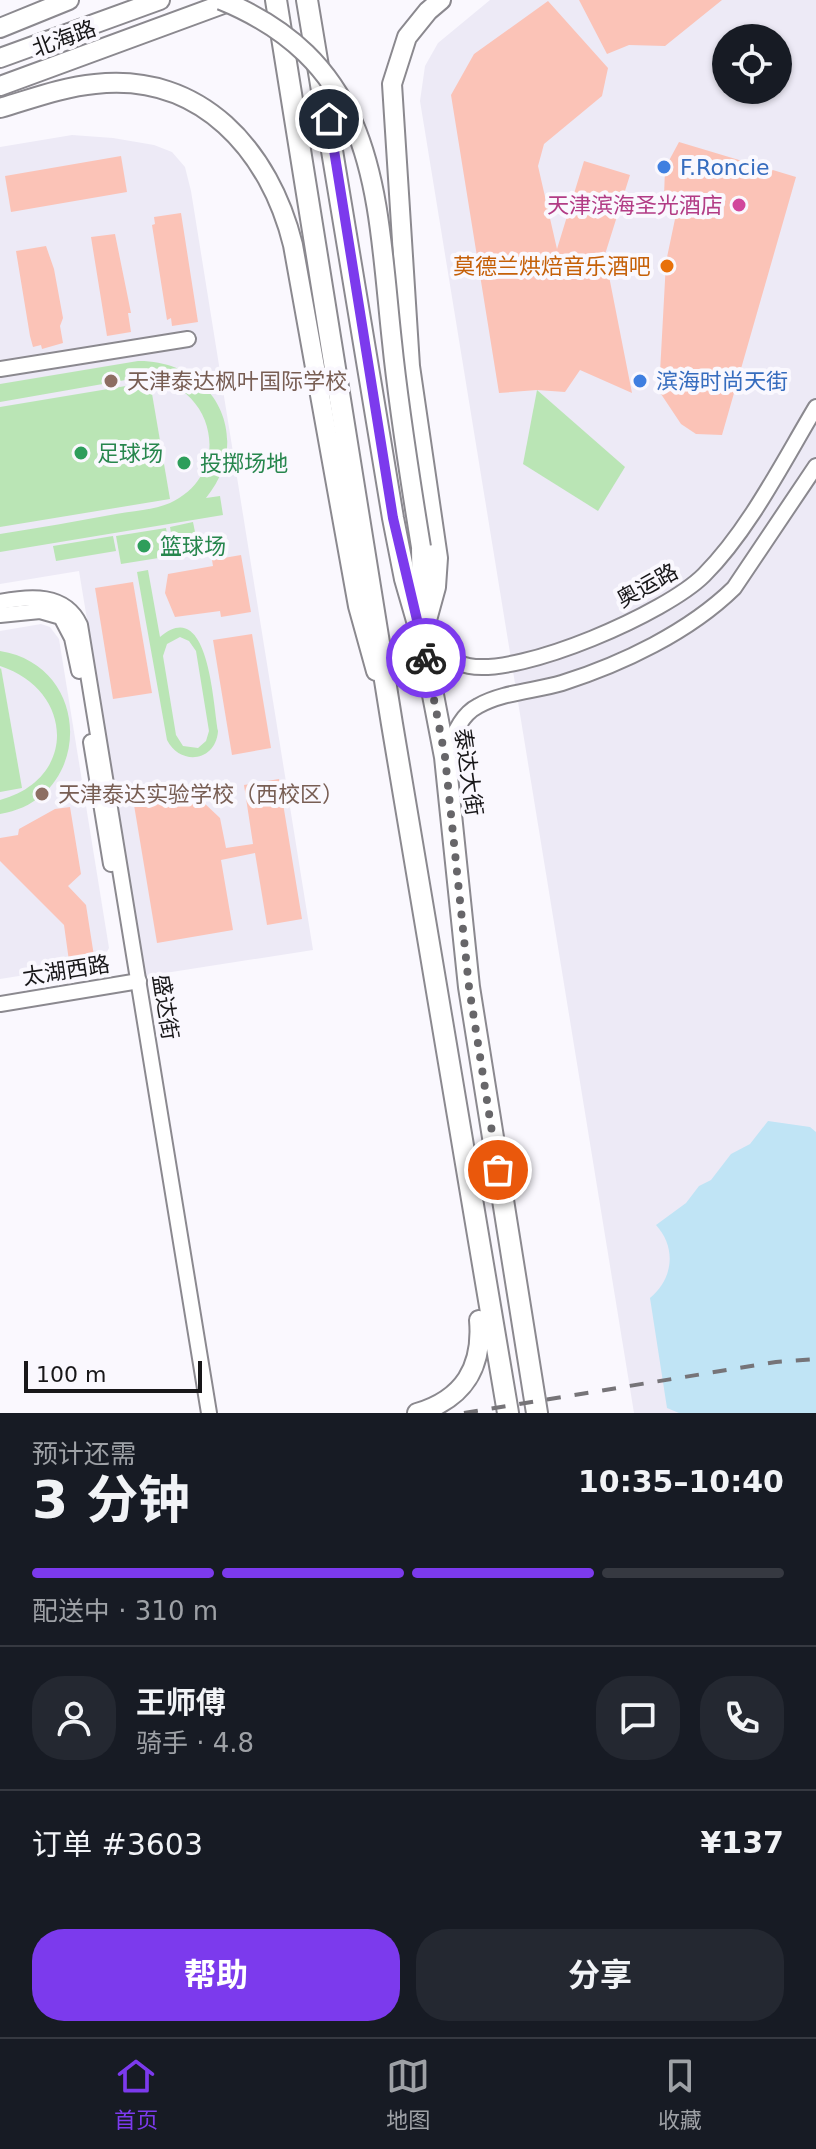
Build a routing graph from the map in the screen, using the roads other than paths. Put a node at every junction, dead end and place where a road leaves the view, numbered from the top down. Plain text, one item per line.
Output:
1 (69, 0) edge
2 (160, 0) edge
3 (221, 0) edge
4 (234, 0) edge
5 (276, 0) edge
6 (307, 0) edge
7 (441, 0) edge
8 (0, 28) edge
9 (0, 58) edge
10 (0, 86) edge
11 (0, 108) edge
12 (188, 339) dead end
13 (0, 369) edge
14 (816, 407) edge
15 (816, 466) edge
16 (0, 602) edge
17 (66, 614) junction
18 (0, 615) edge
19 (422, 638) junction
20 (392, 724) junction
21 (445, 757) junction
22 (135, 981) junction
23 (0, 1004) edge
24 (465, 1151) junction
25 (479, 1320) joint
26 (201, 1413) edge
27 (209, 1413) edge
28 (417, 1413) edge
29 (508, 1413) edge
30 (537, 1413) edge

1 - 8 main road
2 - 9 main road, 北海路
3 - 19 main road, bridge
4 - 10 main road, 北海路
5 - 20 highway
6 - 19 highway, 泰达大街
7 - 19 main road
11 - 20 main road
12 - 13 street
14 - 19 street, 奥运路
15 - 21 street
16 - 17 street
17 - 18 street
17 - 22 street, 盛达街
19 - 21 highway, 泰达大街
20 - 24 highway
21 - 30 highway, 泰达大街
22 - 23 street, 太湖西路
22 - 26 street, 盛达街
22 - 27 street, 盛达街
24 - 25 highway
24 - 29 highway
25 - 28 main road

